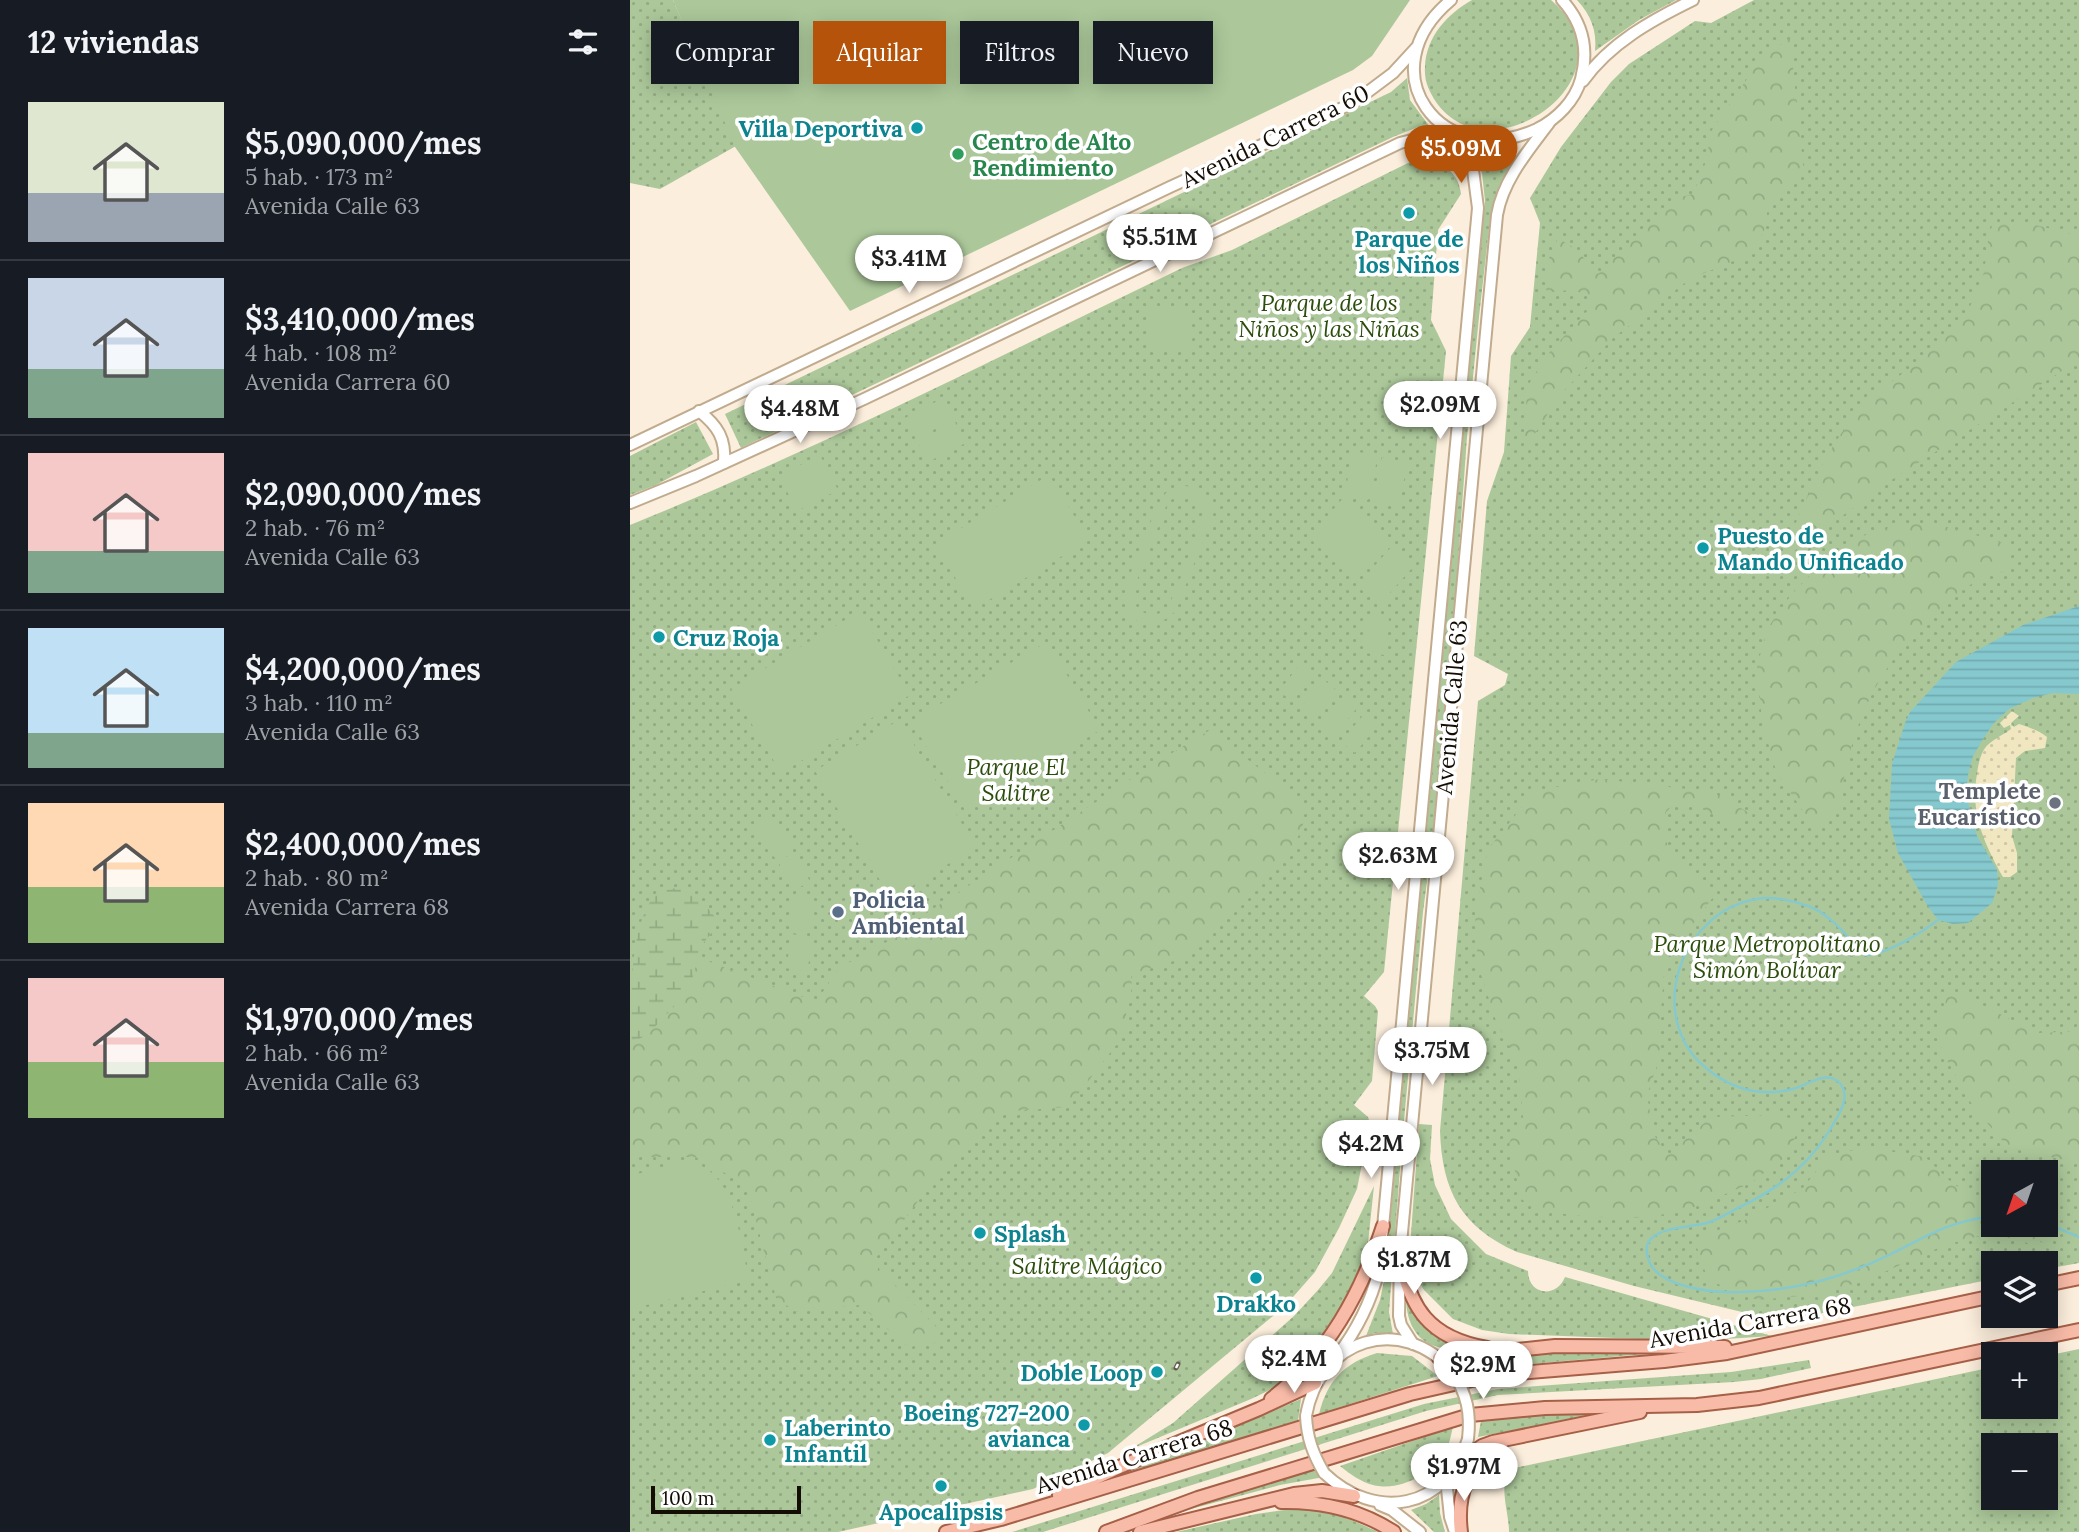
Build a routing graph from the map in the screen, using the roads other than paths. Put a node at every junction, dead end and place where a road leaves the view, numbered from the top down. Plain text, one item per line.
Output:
1 (1451, 0) edge
2 (1563, 0) edge
3 (1693, 0) edge
4 (1416, 48) junction
5 (1579, 86) junction
6 (1549, 123) junction
7 (1452, 131) junction
8 (699, 411) junction
9 (630, 445) edge
10 (724, 463) junction
11 (630, 503) edge
12 (1419, 838) junction
13 (1439, 840) junction
14 (1383, 1226) junction
15 (1400, 1254) junction
16 (2079, 1278) edge
17 (2058, 1282) edge
18 (1981, 1299) edge
19 (2079, 1331) edge
20 (1413, 1344) junction
21 (1755, 1347) junction
22 (1501, 1351) junction
23 (1338, 1356) junction
24 (1439, 1358) junction
25 (1315, 1383) junction
26 (1664, 1406) junction
27 (1259, 1409) junction
28 (1513, 1437) junction
29 (1460, 1461) junction
30 (1446, 1479) junction
31 (1354, 1496) junction
32 (1371, 1502) junction
33 (1253, 1504) junction
34 (1027, 1511) junction
35 (946, 1532) edge
36 (1107, 1532) edge
37 (1140, 1532) edge
38 (1394, 1532) edge
39 (1420, 1532) edge
40 (1455, 1532) edge
41 (1461, 1532) edge

1 - 4 main road, Avenida Carrera 60
2 - 5 main road
3 - 5 main road
4 - 7 main road
4 - 8 main road, Avenida Carrera 60
5 - 6 main road, Avenida Calle 63
6 - 7 main road
6 - 13 main road, Avenida Calle 63
7 - 10 main road
7 - 12 main road, Avenida Calle 63
8 - 9 main road, Avenida Carrera 60
8 - 10 main road
10 - 11 main road
12 - 13 main road
12 - 14 main road, Avenida Calle 63
13 - 15 main road, Avenida Calle 63
14 - 23 main road, Avenida Calle 63
14 - 27 main road
15 - 20 main road, Avenida Calle 63
15 - 22 main road
16 - 17 main road
18 - 21 main road, Avenida Carrera 68
19 - 26 main road
20 - 23 main road
20 - 24 main road
21 - 22 main road
21 - 34 main road, Avenida Carrera 68
22 - 24 main road
23 - 25 main road
24 - 29 main road, bridge
25 - 27 main road
25 - 31 main road, bridge
26 - 28 main road
26 - 36 main road
27 - 34 main road
28 - 29 main road
28 - 41 main road
29 - 30 main road
30 - 32 main road
30 - 40 main road
31 - 32 main road
31 - 33 main road
32 - 39 main road
33 - 37 main road
33 - 38 main road
34 - 35 main road, Avenida Carrera 68

